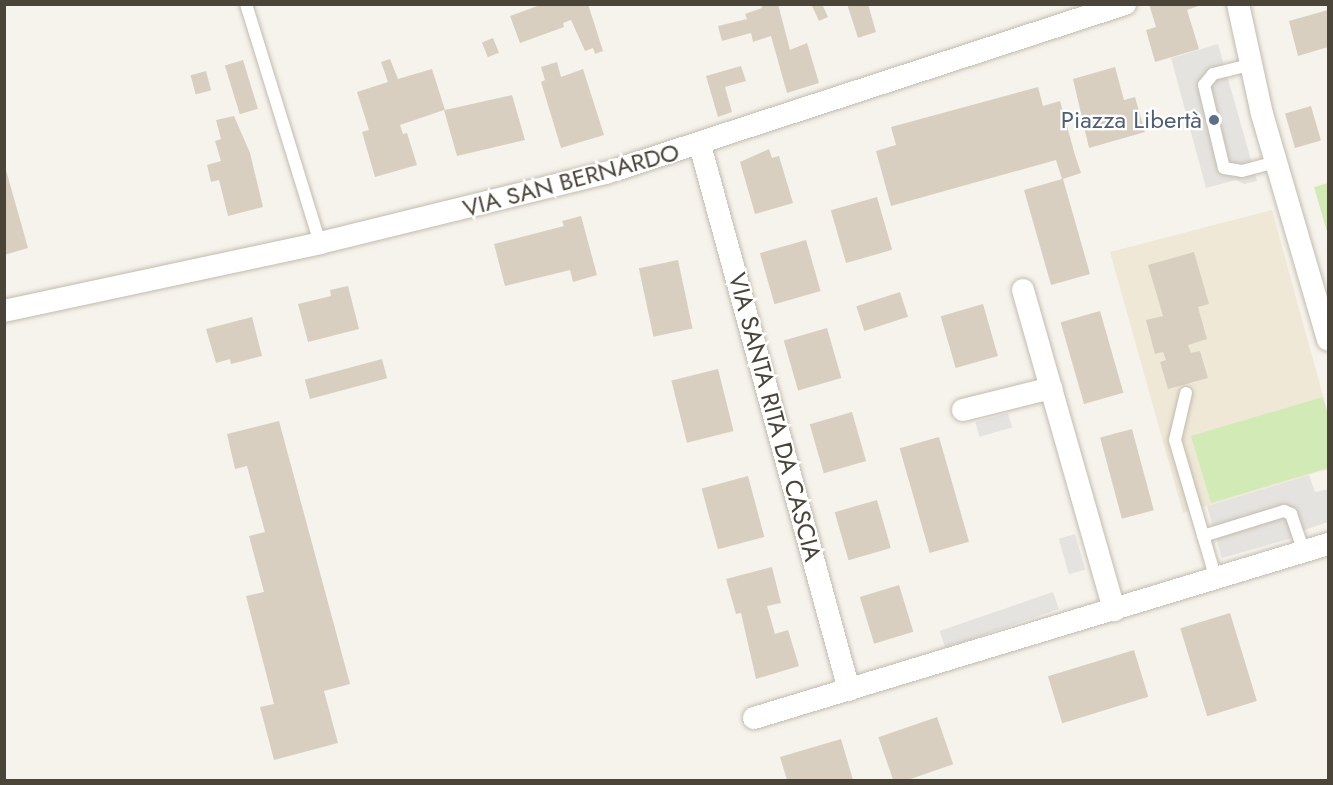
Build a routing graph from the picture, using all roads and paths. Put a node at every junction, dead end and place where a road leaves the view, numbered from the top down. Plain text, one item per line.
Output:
1 (246, 4) edge
2 (1125, 4) edge
3 (1238, 4) edge
4 (1249, 65) junction
5 (700, 145) junction
6 (1276, 162) junction
7 (320, 243) junction
8 (1023, 290) dead end
9 (4, 310) edge
10 (1329, 340) edge
11 (1051, 388) junction
12 (1186, 393) dead end
13 (963, 411) dead end
14 (1203, 536) junction
15 (1329, 544) edge
16 (1304, 552) junction
17 (1216, 579) junction
18 (1114, 610) junction
19 (849, 690) junction
20 (754, 718) dead end

1 - 7 lane
2 - 5 street, VIA SAN BERNARDO
3 - 4 street
4 - 6 street
4 - 6 lane
5 - 7 street, VIA SAN BERNARDO
5 - 19 street, VIA SANTA RITA DA CASCIA
6 - 10 street
7 - 9 street, VIA SAN BERNARDO
8 - 11 street
11 - 13 street
11 - 18 street
12 - 14 lane
14 - 16 lane
14 - 17 lane
15 - 16 street
16 - 17 street
17 - 18 street
18 - 19 street
19 - 20 street

